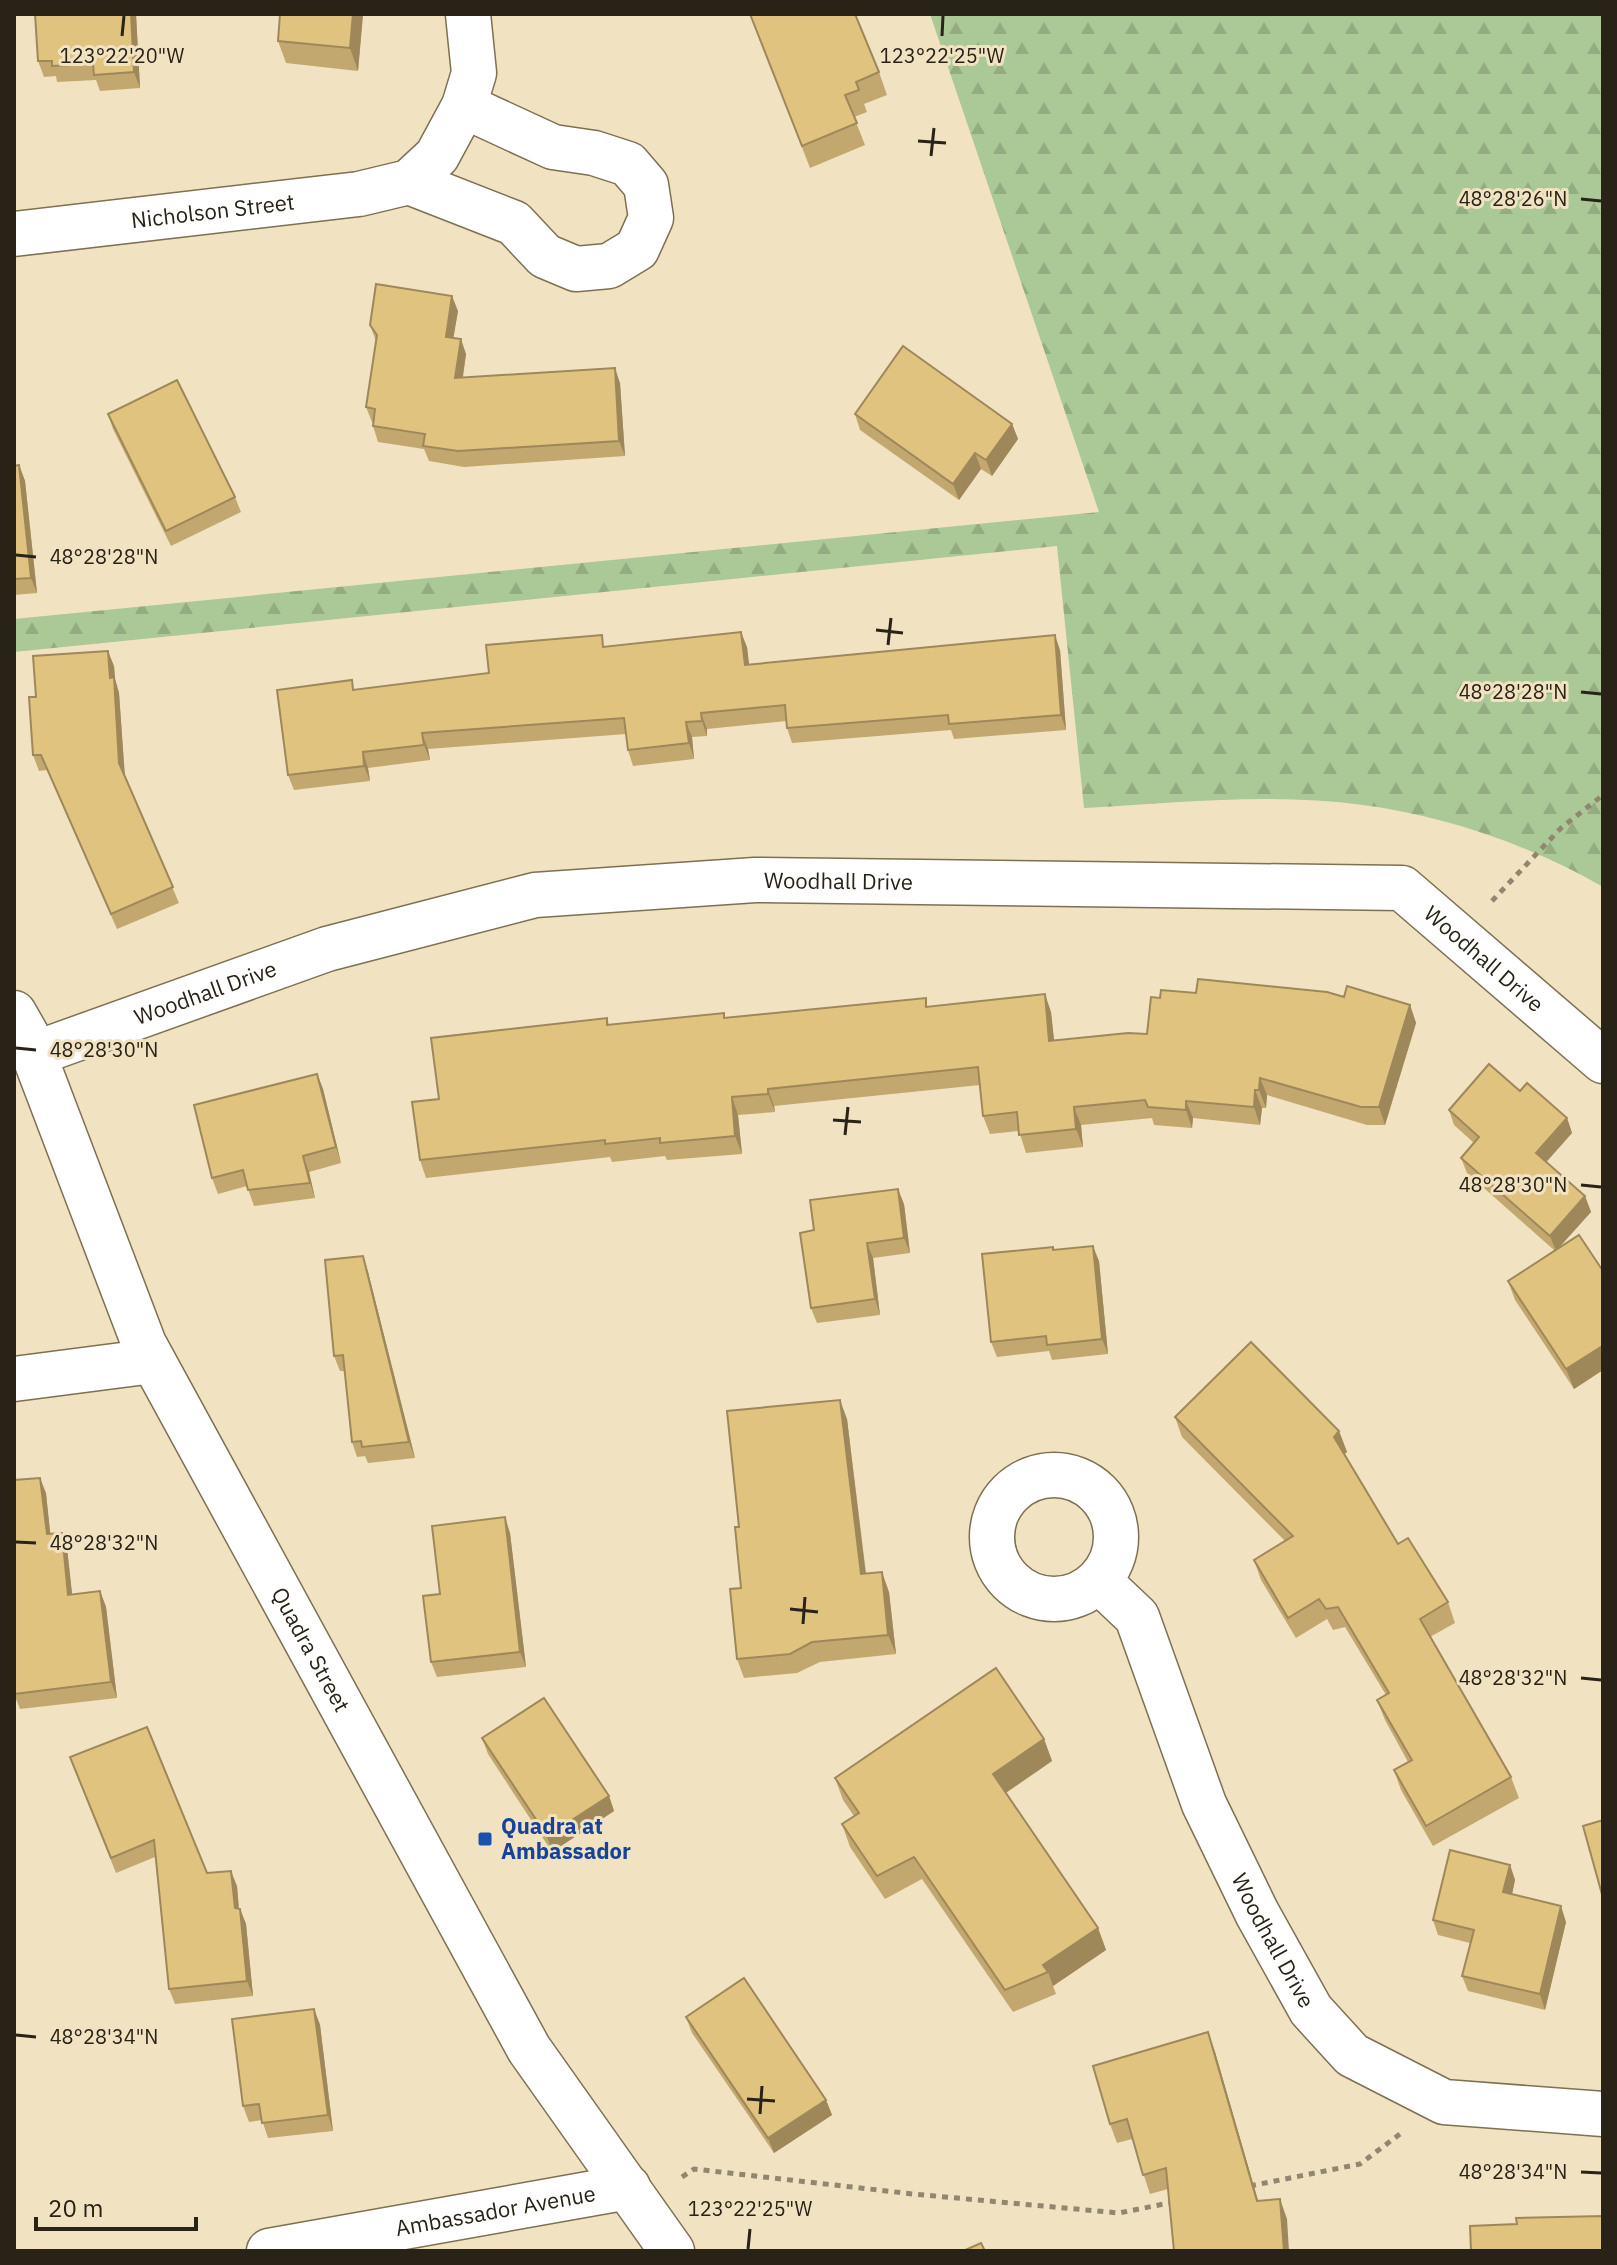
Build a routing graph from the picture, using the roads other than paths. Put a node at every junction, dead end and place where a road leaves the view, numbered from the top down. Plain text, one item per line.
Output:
1 (468, 14) edge
2 (464, 106) junction
3 (409, 182) junction
4 (14, 234) edge
5 (14, 1013) edge
6 (34, 1054) junction
7 (1603, 1061) edge
8 (153, 1361) junction
9 (14, 1379) edge
10 (1099, 1581) dead end
11 (1603, 2114) edge
12 (634, 2195) junction
13 (269, 2251) edge
14 (672, 2251) edge

1 - 2 street
2 - 3 street
2 - 3 street
3 - 4 street, Nicholson Street
5 - 6 street, Quadra Street
6 - 7 street, Woodhall Drive
6 - 8 street, Quadra Street
8 - 9 street
8 - 12 street, Quadra Street
10 - 11 street, Woodhall Drive
12 - 13 street, Ambassador Avenue
12 - 14 street, Quadra Street

